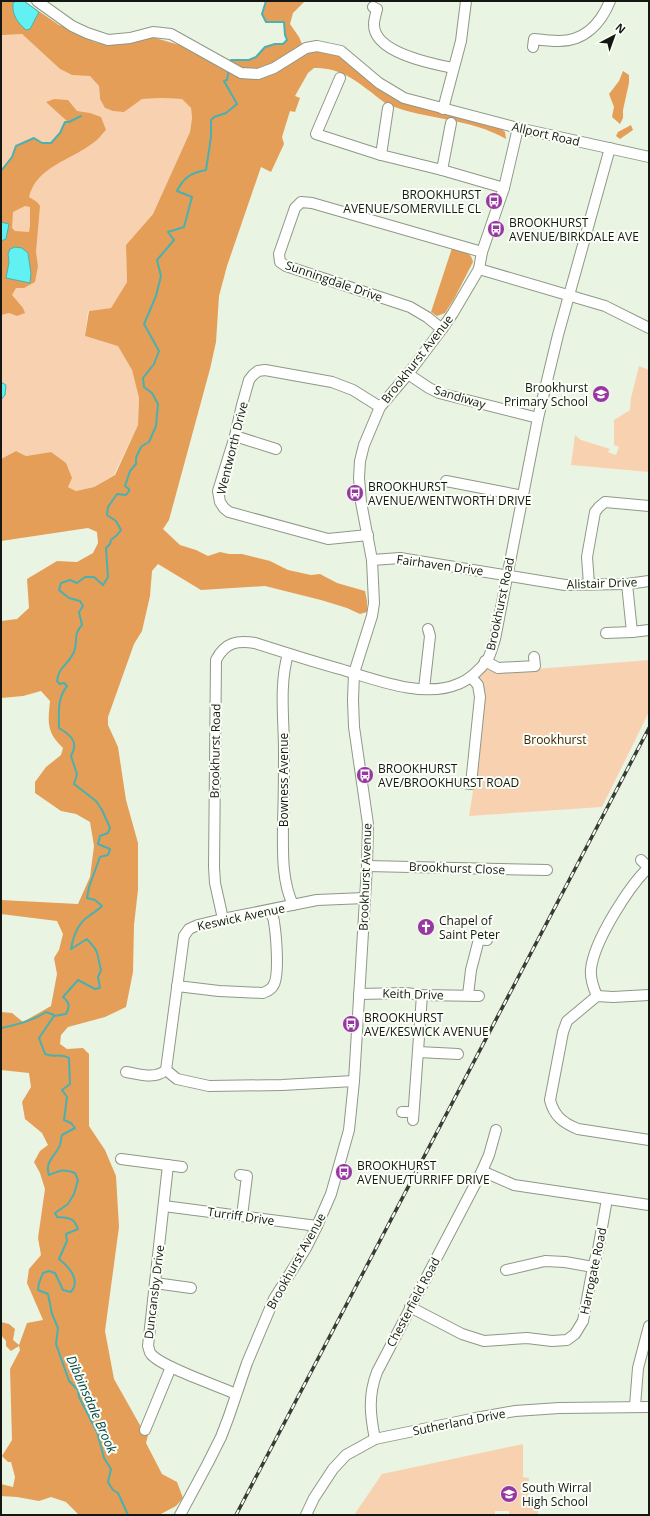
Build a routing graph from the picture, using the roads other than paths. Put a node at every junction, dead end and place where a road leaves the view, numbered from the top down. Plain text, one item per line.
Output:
1 (37, 1) edge
2 (466, 1) edge
3 (610, 1) edge
4 (373, 7) dead end
5 (534, 39) dead end
6 (454, 68) junction
7 (340, 84) dead end
8 (388, 108) dead end
9 (443, 109) junction
10 (447, 127) dead end
11 (518, 128) junction
12 (610, 148) junction
13 (381, 155) junction
14 (649, 157) edge
15 (442, 170) junction
16 (504, 188) junction
17 (482, 252) junction
18 (478, 269) junction
19 (569, 296) junction
20 (649, 328) edge
21 (442, 329) junction
22 (408, 374) junction
23 (380, 407) junction
24 (538, 418) junction
25 (235, 436) junction
26 (276, 449) dead end
27 (446, 480) dead end
28 (523, 496) junction
29 (649, 506) edge
30 (368, 535) junction
31 (372, 560) junction
32 (508, 575) junction
33 (649, 581) edge
34 (589, 584) junction
35 (627, 584) junction
36 (649, 630) edge
37 (632, 632) junction
38 (606, 633) dead end
39 (432, 634) dead end
40 (288, 654) junction
41 (534, 657) dead end
42 (485, 661) junction
43 (354, 673) junction
44 (471, 677) junction
45 (424, 689) junction
46 (464, 783) dead end
47 (641, 860) dead end
48 (367, 866) junction
49 (649, 867) edge
50 (547, 870) dead end
51 (365, 898) junction
52 (293, 905) junction
53 (270, 910) junction
54 (223, 918) junction
55 (486, 940) dead end
56 (177, 986) junction
57 (360, 994) junction
58 (422, 995) junction
59 (468, 995) junction
60 (649, 995) edge
61 (479, 996) dead end
62 (597, 996) junction
63 (418, 1052) junction
64 (458, 1054) dead end
65 (166, 1070) junction
66 (126, 1072) dead end
67 (354, 1081) junction
68 (402, 1112) dead end
69 (496, 1130) dead end
70 (649, 1140) edge
71 (121, 1159) dead end
72 (168, 1165) junction
73 (182, 1167) dead end
74 (482, 1171) junction
75 (247, 1176) dead end
76 (608, 1199) junction
77 (649, 1205) edge
78 (164, 1206) junction
79 (242, 1216) junction
80 (318, 1226) junction
81 (593, 1267) junction
82 (506, 1270) dead end
83 (155, 1283) junction
84 (191, 1287) dead end
85 (410, 1307) junction
86 (649, 1326) edge
87 (171, 1367) junction
88 (236, 1394) junction
89 (635, 1406) junction
90 (649, 1407) edge
91 (145, 1430) dead end
92 (375, 1439) junction
93 (180, 1515) edge
94 (306, 1515) edge

1 - 9 street, Allport Road
2 - 6 street
3 - 5 street
4 - 6 street
6 - 9 street
7 - 13 street
8 - 13 street
9 - 11 street, Allport Road
10 - 15 street
11 - 12 street, Allport Road
11 - 16 street, Brookhurst Avenue
12 - 14 street, Allport Road
12 - 19 street, Brookhurst Road
13 - 15 street
15 - 16 street
16 - 17 street, Brookhurst Avenue
17 - 18 street, Brookhurst Avenue
17 - 21 street, Sunningdale Drive
18 - 19 street
18 - 21 street, Brookhurst Avenue
19 - 20 street
19 - 24 street, Brookhurst Road
21 - 22 street, Brookhurst Avenue
22 - 23 street, Brookhurst Avenue
22 - 24 street, Sandiway
23 - 25 street, Wentworth Drive
23 - 30 street, Brookhurst Avenue
24 - 28 street, Brookhurst Road
25 - 26 street
25 - 30 street, Wentworth Drive
27 - 28 street
28 - 32 street, Brookhurst Road
29 - 34 street
30 - 31 street, Brookhurst Avenue
31 - 32 street, Fairhaven Drive
31 - 43 street, Brookhurst Avenue
32 - 34 street, Alistair Drive
32 - 42 street, Brookhurst Road
33 - 35 street, Alistair Drive
34 - 35 street, Alistair Drive
35 - 37 street
36 - 37 street
37 - 38 street
39 - 45 street
40 - 43 street, Brookhurst Road
40 - 52 street, Bowness Avenue
40 - 54 street, Brookhurst Road
41 - 42 street
42 - 44 street, Brookhurst Road
43 - 45 street, Brookhurst Road
43 - 48 street, Brookhurst Avenue
44 - 45 street, Brookhurst Road
44 - 46 street
47 - 49 street
48 - 50 street, Brookhurst Close
48 - 51 street, Brookhurst Avenue
49 - 62 street
51 - 52 street, Keswick Avenue
51 - 57 street, Brookhurst Avenue
52 - 53 street, Keswick Avenue
53 - 54 street, Keswick Avenue
53 - 56 street
54 - 56 street, Keswick Avenue
55 - 59 street
56 - 65 street, Keswick Avenue
57 - 58 street, Keith Drive
57 - 67 street, Brookhurst Avenue
58 - 59 street, Keith Drive
58 - 63 street
59 - 61 street, Keith Drive
60 - 62 street
62 - 70 street
63 - 64 street
63 - 68 street
65 - 66 street
65 - 67 street
67 - 80 street, Brookhurst Avenue
69 - 74 street, Chesterfield Road
71 - 72 street
72 - 73 street
72 - 78 street, Duncansby Drive
74 - 76 street
74 - 85 street, Chesterfield Road
75 - 79 street
76 - 77 street
76 - 81 street, Harrogate Road
78 - 79 street, Turriff Drive
78 - 83 street, Duncansby Drive
79 - 80 street, Turriff Drive
80 - 88 street, Brookhurst Avenue
81 - 82 street
81 - 85 street, Harrogate Road
83 - 84 street
83 - 87 street, Duncansby Drive
85 - 92 street, Chesterfield Road
86 - 89 street
87 - 88 street, Duncansby Drive
87 - 91 street
88 - 93 street, Brookhurst Avenue
89 - 90 street, Sutherland Drive
89 - 92 street, Sutherland Drive
92 - 94 street, Sutherland Drive

